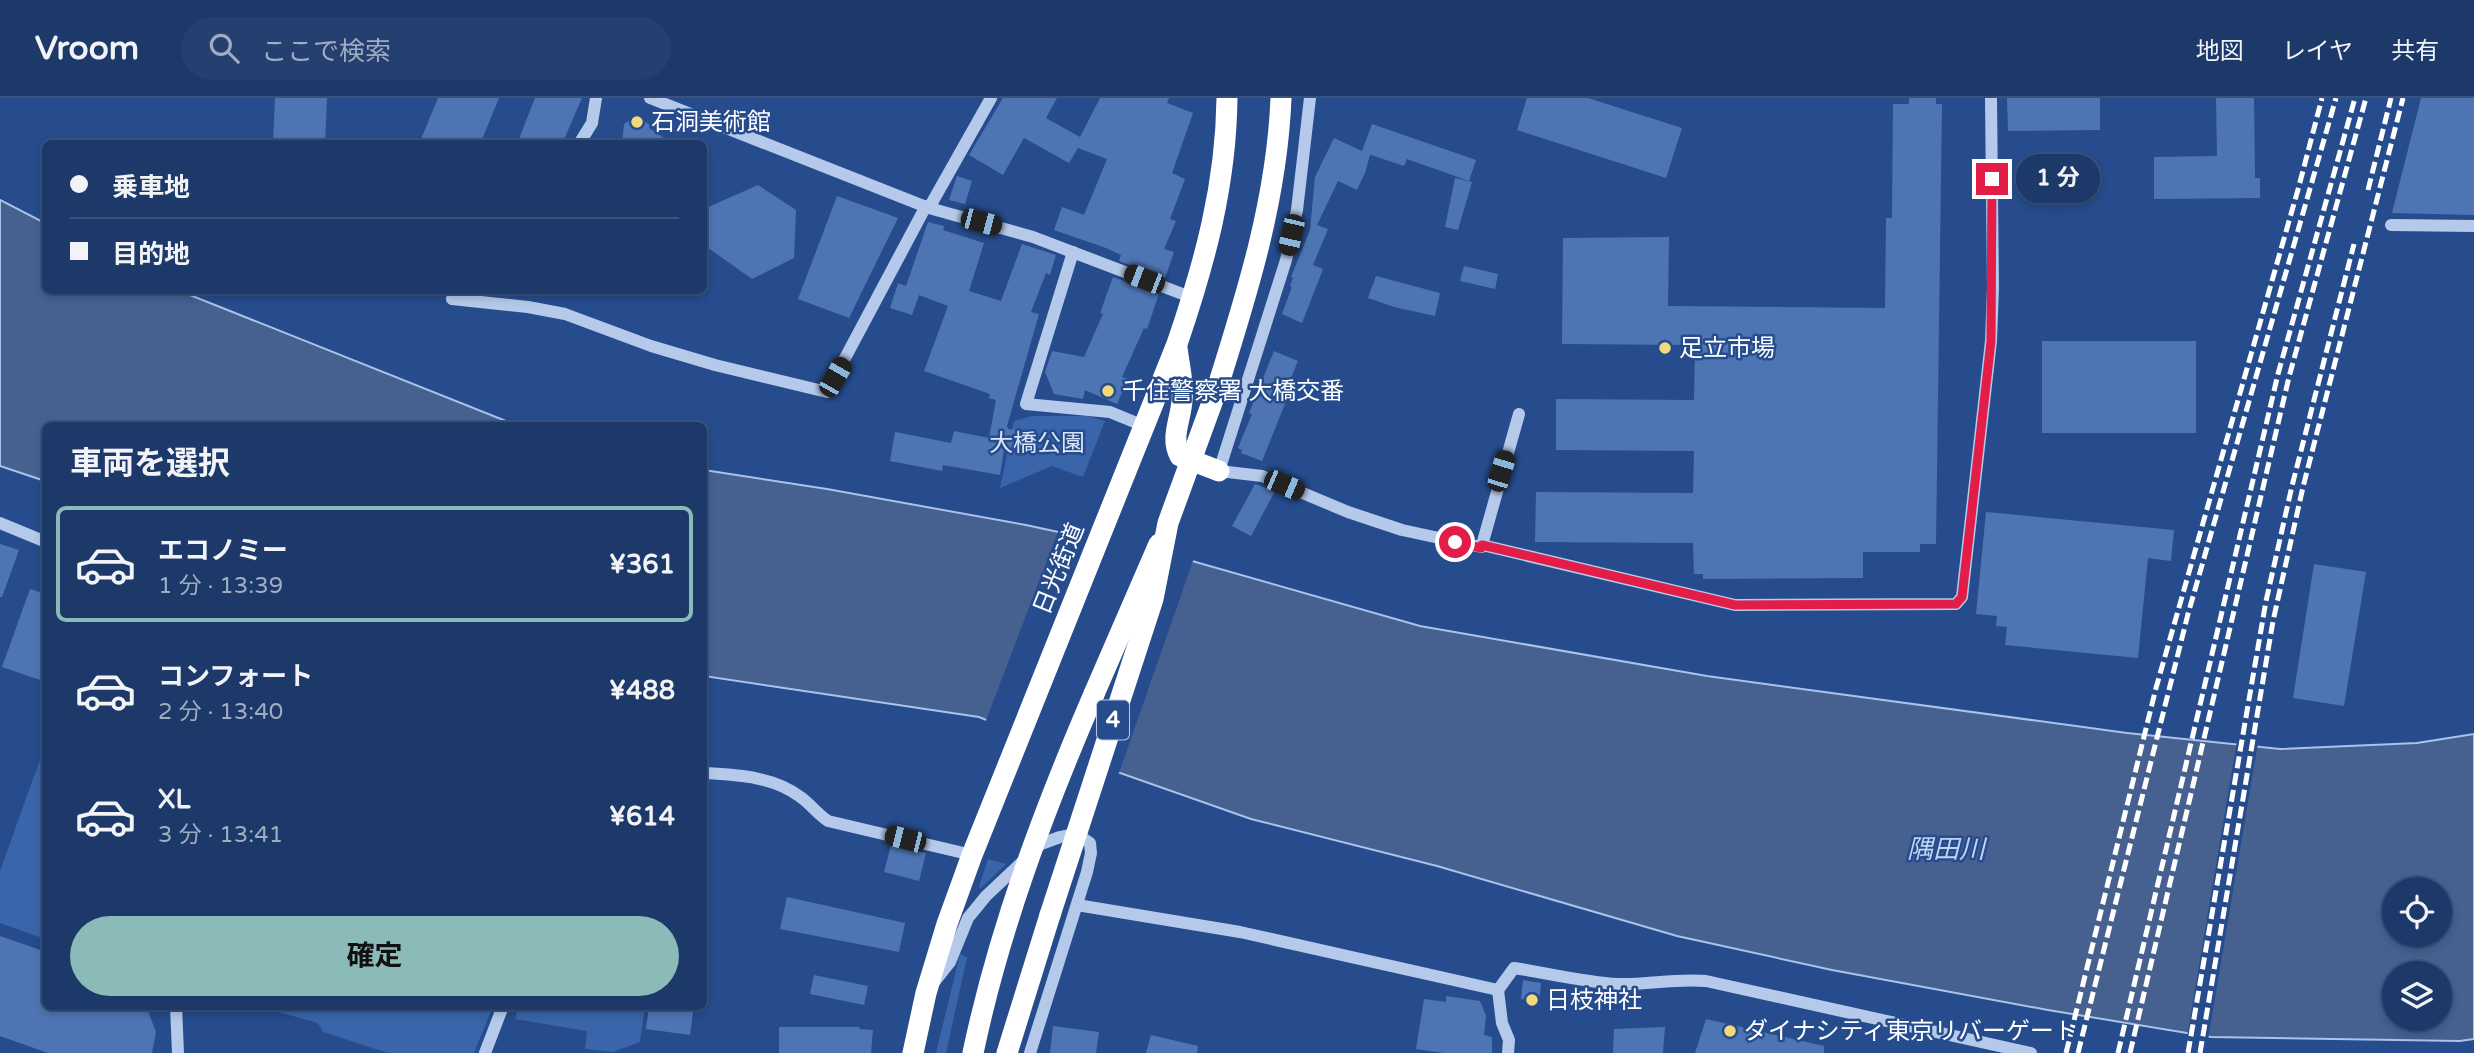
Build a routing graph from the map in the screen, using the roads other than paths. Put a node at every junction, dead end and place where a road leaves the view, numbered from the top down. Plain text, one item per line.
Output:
1 (596, 98) edge
2 (650, 98) edge
3 (991, 98) edge
4 (1227, 98) edge
5 (1281, 98) edge
6 (1310, 98) edge
7 (1991, 98) edge
8 (581, 140) edge
9 (928, 207) junction
10 (2391, 225) dead end
11 (2474, 226) edge
12 (1073, 252) junction
13 (454, 294) edge
14 (1193, 298) junction
15 (1177, 344) junction
16 (1519, 414) dead end
17 (1144, 426) junction
18 (1219, 471) junction
19 (0, 523) edge
20 (1168, 523) junction
21 (42, 540) edge
22 (1482, 545) junction
23 (707, 773) edge
24 (972, 855) junction
25 (1077, 905) junction
26 (1498, 990) junction
27 (926, 993) junction
28 (176, 1010) edge
29 (501, 1010) edge
30 (178, 1053) edge
31 (485, 1053) edge
32 (913, 1053) edge
33 (973, 1053) edge
34 (1007, 1053) edge
35 (1030, 1053) edge
36 (1508, 1053) edge
37 (2031, 1053) edge

1 - 8 street
2 - 9 street
3 - 9 street
4 - 14 highway, 日光街道
5 - 20 highway, 4, bridge
6 - 18 street
7 - 22 street
9 - 12 street
9 - 13 street
10 - 11 street
12 - 14 street
12 - 17 street
14 - 15 highway, 日光街道
15 - 17 highway, 日光街道
15 - 18 highway
16 - 22 street
17 - 24 highway, 日光街道
18 - 22 street
19 - 21 street
20 - 33 highway, 4, bridge
20 - 34 highway, 4, bridge
23 - 24 street
24 - 27 highway, 日光街道
25 - 26 street
25 - 27 street
25 - 35 street
26 - 36 street
26 - 37 street
27 - 32 highway, 日光街道
28 - 30 street
29 - 31 street

